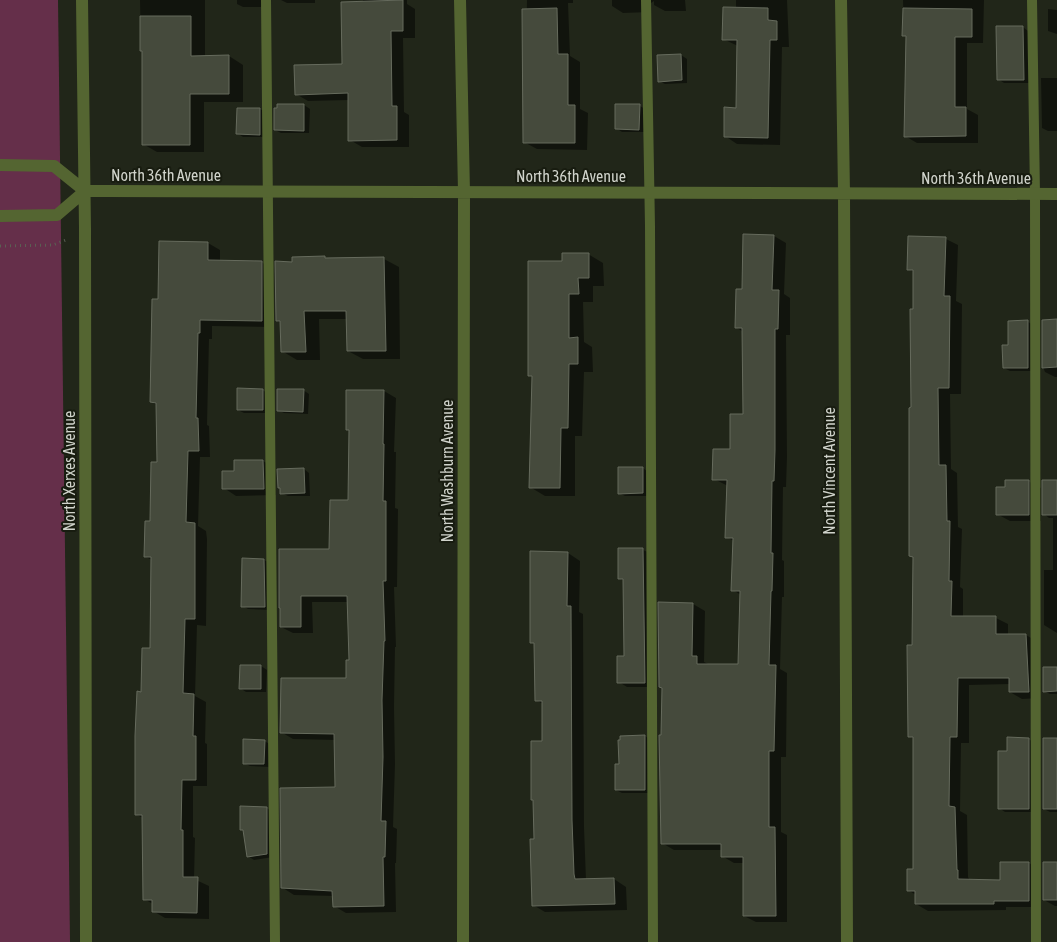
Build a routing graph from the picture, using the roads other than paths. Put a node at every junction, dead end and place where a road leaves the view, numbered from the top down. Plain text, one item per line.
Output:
1 (82, 0) edge
2 (266, 0) edge
3 (460, 0) edge
4 (646, 0) edge
5 (841, 0) edge
6 (1032, 0) edge
7 (0, 165) edge
8 (85, 191) junction
9 (269, 191) junction
10 (464, 192) junction
11 (650, 193) junction
12 (844, 193) junction
13 (1035, 194) junction
14 (1057, 194) edge
15 (0, 216) edge
16 (86, 942) edge
17 (275, 942) edge
18 (463, 942) edge
19 (652, 942) edge
20 (847, 942) edge
21 (1036, 942) edge

1 - 8 street, North Xerxes Avenue
2 - 9 lane
3 - 10 street, North Washburn Avenue
4 - 11 lane
5 - 12 street, North Vincent Avenue
6 - 13 lane
7 - 8 street
8 - 9 street, North 36th Avenue
8 - 15 street
8 - 16 street, North Xerxes Avenue
9 - 10 street, North 36th Avenue
9 - 17 lane
10 - 11 street, North 36th Avenue
10 - 18 street, North Washburn Avenue
11 - 12 street, North 36th Avenue
11 - 19 lane
12 - 13 street, North 36th Avenue
12 - 20 street, North Vincent Avenue
13 - 14 street, North 36th Avenue
13 - 21 lane

